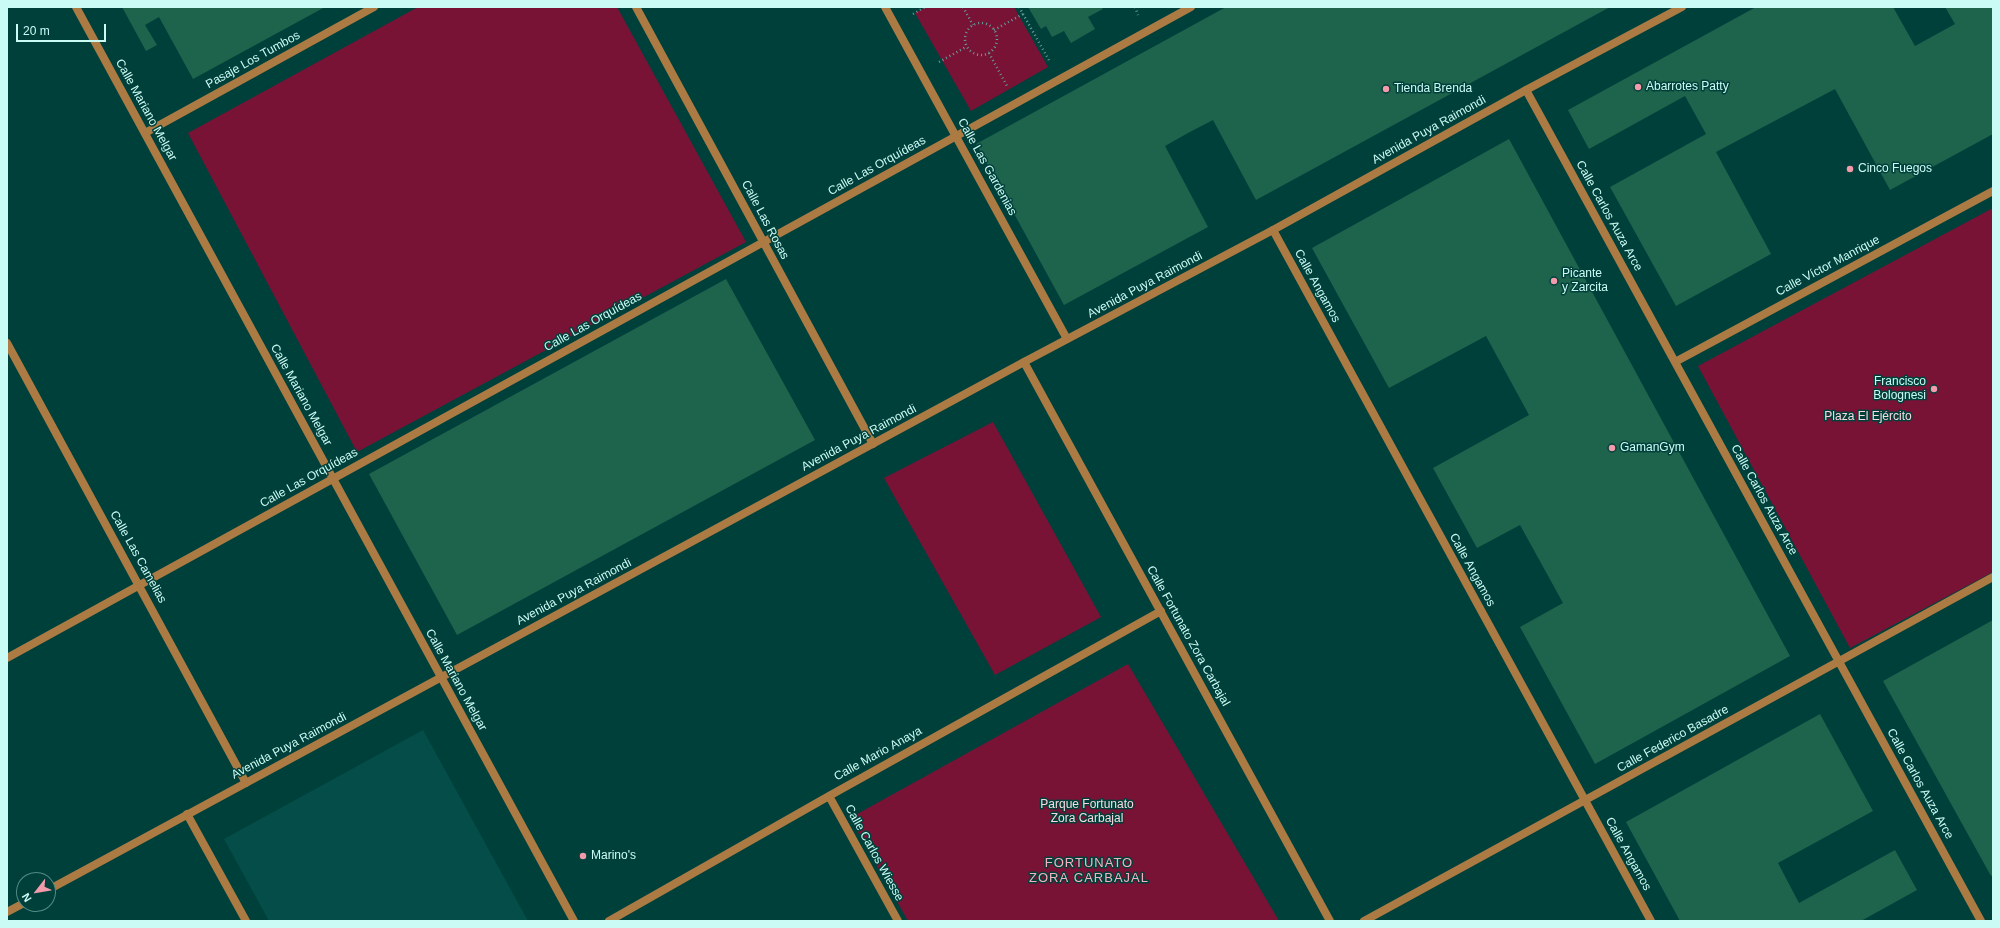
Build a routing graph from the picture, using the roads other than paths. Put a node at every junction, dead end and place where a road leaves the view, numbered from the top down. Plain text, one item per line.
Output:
1 (76, 7) edge
2 (374, 7) edge
3 (636, 7) edge
4 (885, 7) edge
5 (1191, 7) edge
6 (1682, 7) edge
7 (1526, 90) junction
8 (145, 133) junction
9 (956, 136) junction
10 (1993, 191) edge
11 (1273, 230) junction
12 (764, 242) junction
13 (1067, 339) junction
14 (7, 343) edge
15 (1024, 362) junction
16 (1675, 362) junction
17 (873, 444) junction
18 (333, 479) junction
19 (1993, 577) edge
20 (140, 585) junction
21 (1161, 611) junction
22 (7, 658) edge
23 (1839, 662) junction
24 (441, 677) junction
25 (246, 783) junction
26 (828, 796) junction
27 (1585, 800) junction
28 (187, 814) junction
29 (56, 886) edge
30 (16, 907) edge
31 (7, 912) edge
32 (246, 921) edge
33 (574, 921) edge
34 (609, 921) edge
35 (898, 921) edge
36 (1330, 921) edge
37 (1364, 921) edge
38 (1651, 921) edge
39 (1981, 921) edge

1 - 8 street, Calle Mariano Melgar
2 - 8 street, Pasaje Los Tumbos
3 - 12 street, Calle Las Rosas
4 - 9 street, Calle Las Gardenias
5 - 9 street, Calle Las Orquídeas
6 - 7 street, Avenida Puya Raimondi
7 - 11 street, Avenida Puya Raimondi
7 - 16 street, Calle Carlos Auza Arce
8 - 18 street, Calle Mariano Melgar
9 - 12 street, Calle Las Orquídeas
9 - 13 street, Calle Las Gardenias
10 - 16 street, Calle Víctor Manrique
11 - 13 street, Avenida Puya Raimondi
11 - 27 street, Calle Angamos
12 - 17 street, Calle Las Rosas
12 - 18 street, Calle Las Orquídeas
13 - 15 street, Avenida Puya Raimondi
14 - 20 street, Calle Las Camelias
15 - 17 street, Avenida Puya Raimondi
15 - 21 street, Calle Fortunato Zora Carbajal
16 - 23 street, Calle Carlos Auza Arce
17 - 24 street, Avenida Puya Raimondi
18 - 20 street, Calle Las Orquídeas
18 - 24 street, Calle Mariano Melgar
19 - 23 street, Calle Federico Basadre
20 - 22 street, Calle Las Orquídeas
20 - 25 street, Calle Las Camelias
21 - 26 street, Calle Mario Anaya
21 - 36 street, Calle Fortunato Zora Carbajal
23 - 27 street, Calle Federico Basadre
23 - 39 street, Calle Carlos Auza Arce
24 - 25 street, Avenida Puya Raimondi
24 - 33 street, Calle Mariano Melgar
25 - 28 street, Avenida Puya Raimondi
26 - 34 street, Calle Mario Anaya
26 - 35 street, Calle Carlos Wiesse
27 - 37 street, Calle Federico Basadre
27 - 38 street, Calle Angamos
28 - 29 street, Avenida Puya Raimondi
28 - 32 street
30 - 31 street

